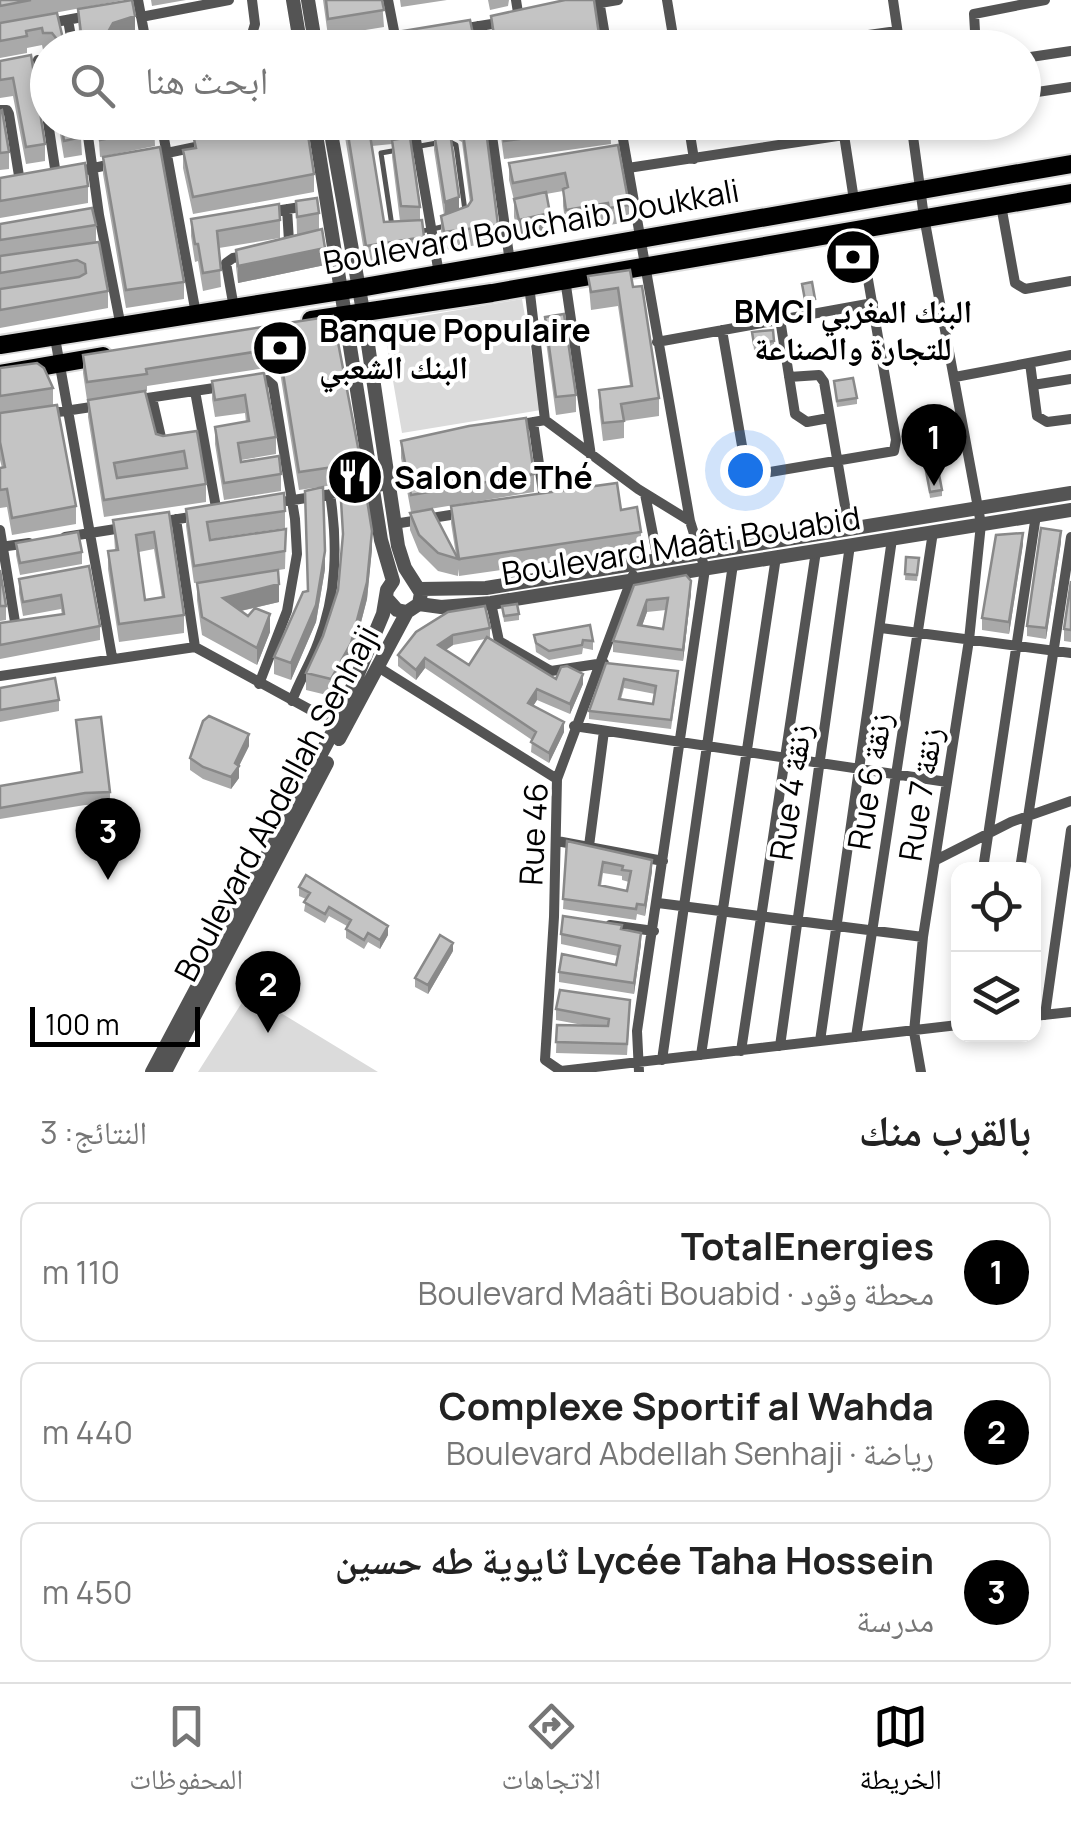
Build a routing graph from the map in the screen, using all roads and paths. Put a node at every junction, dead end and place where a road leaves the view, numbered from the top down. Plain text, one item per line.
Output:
1 (229, 0) edge
2 (252, 0) edge
3 (293, 0) edge
4 (308, 0) edge
5 (388, 0) edge
6 (516, 0) edge
7 (618, 0) edge
8 (668, 0) edge
9 (893, 0) edge
10 (1045, 0) edge
11 (600, 1) edge
12 (177, 5) edge
13 (140, 8) edge
14 (122, 10) edge
15 (104, 13) edge
16 (534, 16) edge
17 (518, 19) junction
18 (68, 20) junction
19 (34, 26) edge
20 (478, 26) junction
21 (70, 30) edge
22 (253, 30) edge
23 (299, 30) edge
24 (313, 30) edge
25 (394, 30) edge
26 (456, 30) edge
27 (478, 30) edge
28 (604, 30) edge
29 (672, 30) edge
30 (897, 30) edge
31 (975, 30) edge
32 (1071, 51) edge
33 (1041, 55) edge
34 (30, 61) edge
35 (19, 63) edge
36 (1071, 87) edge
37 (1041, 91) edge
38 (4, 110) edge
39 (51, 140) edge
40 (89, 140) edge
41 (164, 140) edge
42 (232, 140) edge
43 (323, 140) edge
44 (326, 140) edge
45 (416, 140) edge
46 (493, 140) edge
47 (623, 140) edge
48 (691, 140) edge
49 (785, 140) edge
50 (845, 140) edge
51 (914, 140) edge
52 (417, 144) junction
53 (625, 152) junction
54 (166, 153) junction
55 (607, 155) edge
56 (694, 159) junction
57 (1071, 164) edge
58 (94, 168) junction
59 (628, 168) junction
60 (516, 170) edge
61 (498, 173) junction
62 (56, 175) junction
63 (920, 189) junction
64 (1071, 193) edge
65 (854, 200) junction
66 (343, 203) junction
67 (327, 204) junction
68 (1001, 205) junction
69 (287, 209) junction
70 (99, 215) junction
71 (252, 216) edge
72 (924, 217) junction
73 (83, 218) edge
74 (198, 226) edge
75 (431, 228) junction
76 (859, 228) junction
77 (180, 229) junction
78 (640, 238) junction
79 (105, 250) junction
80 (90, 252) edge
81 (510, 262) junction
82 (646, 266) junction
83 (439, 274) junction
84 (565, 279) junction
85 (1071, 281) edge
86 (529, 285) junction
87 (350, 289) junction
88 (873, 303) junction
89 (234, 308) junction
90 (354, 313) junction
91 (196, 314) junction
92 (780, 320) junction
93 (289, 324) edge
94 (121, 327) junction
95 (722, 330) junction
96 (55, 338) junction
97 (657, 342) junction
98 (0, 346) edge
99 (117, 354) edge
100 (1071, 355) edge
101 (60, 364) junction
102 (1030, 364) junction
103 (0, 374) edge
104 (790, 376) junction
105 (955, 377) junction
106 (1071, 379) edge
107 (248, 383) edge
108 (1033, 385) junction
109 (230, 386) edge
110 (195, 391) junction
111 (152, 398) junction
112 (68, 411) junction
113 (34, 416) edge
114 (829, 418) junction
115 (1071, 420) edge
116 (539, 421) junction
117 (496, 428) edge
118 (203, 439) junction
119 (402, 442) edge
120 (383, 445) junction
121 (591, 456) junction
122 (836, 460) junction
123 (381, 486) junction
124 (619, 491) edge
125 (642, 491) junction
126 (1071, 493) edge
127 (330, 494) junction
128 (563, 497) edge
129 (544, 499) junction
130 (292, 500) junction
131 (526, 502) edge
132 (273, 504) edge
133 (236, 510) edge
134 (1071, 510) edge
135 (469, 512) edge
136 (216, 513) junction
137 (1036, 515) junction
138 (980, 516) junction
139 (176, 519) junction
140 (690, 521) junction
141 (394, 524) junction
142 (0, 530) edge
143 (932, 532) junction
144 (90, 533) junction
145 (1071, 536) edge
146 (55, 538) edge
147 (849, 538) junction
148 (892, 538) junction
149 (38, 541) edge
150 (1, 547) edge
151 (816, 551) junction
152 (698, 552) junction
153 (776, 557) junction
154 (658, 560) junction
155 (637, 564) junction
156 (733, 564) junction
157 (705, 569) junction
158 (97, 570) junction
159 (82, 573) edge
160 (295, 576) junction
161 (277, 579) edge
162 (393, 581) junction
163 (630, 581) junction
164 (23, 584) edge
165 (9, 586) junction
166 (205, 590) edge
167 (187, 593) junction
168 (414, 599) junction
169 (388, 600) junction
170 (491, 604) junction
171 (33, 625) edge
172 (16, 628) junction
173 (881, 628) junction
174 (0, 631) edge
175 (918, 633) junction
176 (969, 640) junction
177 (1016, 646) junction
178 (195, 647) junction
179 (1053, 651) junction
180 (1071, 653) edge
181 (112, 657) junction
182 (599, 662) junction
183 (617, 664) edge
184 (378, 668) junction
185 (672, 670) edge
186 (690, 672) junction
187 (0, 676) edge
188 (259, 684) junction
189 (292, 701) junction
190 (341, 726) junction
191 (574, 726) junction
192 (604, 731) junction
193 (679, 743) junction
194 (706, 748) junction
195 (746, 753) junction
196 (783, 758) junction
197 (820, 763) junction
198 (859, 768) junction
199 (896, 774) junction
200 (557, 779) junction
201 (948, 782) junction
202 (1071, 785) edge
203 (1070, 801) edge
204 (1028, 816) junction
205 (1071, 830) edge
206 (988, 833) junction
207 (556, 841) junction
208 (589, 846) junction
209 (936, 860) junction
210 (663, 861) junction
211 (984, 862) edge
212 (1021, 862) edge
213 (658, 903) junction
214 (684, 905) junction
215 (722, 910) junction
216 (760, 916) junction
217 (554, 917) junction
218 (571, 919) edge
219 (798, 921) junction
220 (604, 924) edge
221 (836, 926) junction
222 (870, 930) junction
223 (654, 931) junction
224 (923, 937) junction
225 (550, 990) junction
226 (568, 993) edge
227 (623, 1002) edge
228 (642, 1004) junction
229 (1041, 1004) edge
230 (1071, 1012) edge
231 (1041, 1016) edge
232 (951, 1027) edge
233 (914, 1032) junction
234 (856, 1037) junction
235 (820, 1042) junction
236 (780, 1046) junction
237 (742, 1050) junction
238 (701, 1055) junction
239 (662, 1060) junction
240 (638, 1068) edge
241 (152, 1072) edge
242 (165, 1072) edge
243 (920, 1072) edge

1 - 12 street
2 - 22 street
3 - 23 street
4 - 24 street
5 - 25 street
6 - 17 street
7 - 11 street
8 - 29 street
9 - 30 street
10 - 31 street
11 - 28 street
12 - 13 street
13 - 14 street
15 - 18 street
16 - 17 street
17 - 20 street
18 - 19 street
18 - 21 street
20 - 26 street
20 - 27 street
32 - 33 street
34 - 35 street
36 - 37 street
38 - 62 street
39 - 62 street
40 - 58 street
41 - 54 street
42 - 54 street
43 - 67 street, Boulevard Abdellah Senhaji
44 - 66 street, Boulevard Abdellah Senhaji
45 - 52 street
46 - 61 street
47 - 53 street
48 - 56 street
49 - 56 street
50 - 65 street
51 - 63 street, Rue 7 زنقة
52 - 75 street
52 - 75 lane
52 - 75 lane
53 - 55 street
53 - 59 street
54 - 58 street
54 - 77 street
56 - 59 street
57 - 63 main road, Boulevard Bouchaib Doukkali
58 - 62 street
58 - 70 street
59 - 78 street
60 - 61 street
61 - 81 street
63 - 65 main road, Boulevard Bouchaib Doukkali
63 - 72 street, Rue 7 زنقة
64 - 68 main road, Boulevard Bouchaib Doukkali
65 - 78 main road, Boulevard Bouchaib Doukkali
66 - 67 street
66 - 87 street, Boulevard Abdellah Senhaji
67 - 69 street
67 - 87 street, Boulevard Abdellah Senhaji
68 - 72 main road, Boulevard Bouchaib Doukkali
68 - 85 street
69 - 71 street
69 - 89 street
70 - 73 street
70 - 79 street
72 - 76 main road, Boulevard Bouchaib Doukkali
72 - 105 street, Rue 7 زنقة
74 - 77 street
75 - 83 street
76 - 82 main road, Boulevard Bouchaib Doukkali
76 - 88 street
77 - 91 street
78 - 81 main road, Boulevard Bouchaib Doukkali
78 - 82 street
79 - 80 street
79 - 94 street
81 - 83 main road, Boulevard Bouchaib Doukkali
82 - 84 main road, Boulevard Bouchaib Doukkali
82 - 97 street
83 - 87 main road, Boulevard Bouchaib Doukkali
84 - 86 main road, Boulevard Bouchaib Doukkali
84 - 121 street
86 - 90 main road, Boulevard Bouchaib Doukkali
86 - 116 street
87 - 89 main road, Boulevard Bouchaib Doukkali
87 - 90 street, Boulevard Abdellah Senhaji
88 - 92 street
88 - 122 street
89 - 91 main road, Boulevard Bouchaib Doukkali
90 - 93 main road, Boulevard Bouchaib Doukkali
90 - 120 street, Boulevard Abdellah Senhaji
90 - 123 street, Boulevard Abdellah Senhaji
91 - 94 main road, Boulevard Bouchaib Doukkali
92 - 95 street
92 - 104 street
94 - 96 main road, Boulevard Bouchaib Doukkali
95 - 97 street
95 - 122 street
96 - 98 main road, Boulevard Bouchaib Doukkali
96 - 101 street
97 - 140 street
99 - 101 main road
100 - 102 street
101 - 103 main road
101 - 112 street
102 - 105 street
102 - 108 street
104 - 114 street, Rue 4 زنقة
104 - 114 street
105 - 138 street, Rue 7 زنقة
106 - 108 street
107 - 130 street
108 - 115 street
109 - 110 street
110 - 111 street
110 - 118 street
111 - 112 street
111 - 118 street
112 - 113 street
112 - 144 street
114 - 122 street, Rue 4 زنقة
116 - 117 street
116 - 121 street
116 - 129 street
118 - 136 street
119 - 120 street
120 - 123 street, Boulevard Abdellah Senhaji
121 - 125 street
122 - 147 street, Rue 4 زنقة
123 - 127 street
123 - 141 street, Boulevard Abdellah Senhaji
123 - 162 street, Boulevard Abdellah Senhaji
124 - 125 street
125 - 140 street
125 - 154 street
126 - 138 street, Boulevard Maâti Bouabid
127 - 130 street
127 - 189 street
128 - 129 street
129 - 131 street
130 - 132 street
130 - 160 street
133 - 136 street
134 - 137 street, Boulevard Maâti Bouabid
135 - 141 street
136 - 139 street
137 - 138 street, Boulevard Maâti Bouabid
137 - 177 street
138 - 143 street, Boulevard Maâti Bouabid
138 - 147 street, Boulevard Maâti Bouabid
138 - 176 street, Rue 7 زنقة
139 - 144 street
139 - 167 street
140 - 152 street
141 - 168 street, Boulevard Abdellah Senhaji
142 - 150 street
143 - 148 street, Boulevard Maâti Bouabid
143 - 175 street, Rue 6 زنقة
144 - 146 street
144 - 158 street
145 - 179 street
147 - 148 street, Boulevard Maâti Bouabid
147 - 151 street, Boulevard Maâti Bouabid
147 - 152 street, Boulevard Maâti Bouabid
147 - 197 street, Rue 4 زنقة
148 - 173 street
149 - 150 street
150 - 165 street
151 - 153 street, Boulevard Maâti Bouabid
151 - 196 street
152 - 154 street, Boulevard Maâti Bouabid
152 - 157 street
153 - 156 street, Boulevard Maâti Bouabid
153 - 195 street
154 - 155 street, Boulevard Maâti Bouabid
155 - 163 street, Rue 46
155 - 168 street, Boulevard Maâti Bouabid
156 - 157 street, Boulevard Maâti Bouabid
156 - 194 street
157 - 163 street, Boulevard Maâti Bouabid
157 - 186 street
158 - 159 street
158 - 181 street
160 - 161 street
160 - 188 street
162 - 168 street, Boulevard Maâti Bouabid
162 - 169 street, Boulevard Abdellah Senhaji
163 - 170 street, Boulevard Maâti Bouabid
163 - 182 street, Rue 46
164 - 165 street
165 - 172 street
166 - 167 street
167 - 178 street
168 - 169 street
168 - 170 street, Boulevard Maâti Bouabid
168 - 184 street, Boulevard Abdellah Senhaji
169 - 190 street, Boulevard Abdellah Senhaji
170 - 182 street
171 - 172 street
172 - 174 street
173 - 175 street
173 - 198 street
175 - 176 street
175 - 199 street, Rue 6 زنقة
176 - 177 street
176 - 201 street, Rue 7 زنقة
177 - 179 street
177 - 206 street
178 - 181 street
178 - 188 street
179 - 180 street
179 - 204 street
181 - 187 street
182 - 183 street
182 - 191 street, Rue 46
184 - 190 street, Boulevard Abdellah Senhaji
184 - 200 street
185 - 186 street
186 - 193 street
188 - 189 street
189 - 190 street
190 - 241 street, Boulevard Abdellah Senhaji
190 - 242 street, Boulevard Abdellah Senhaji
191 - 192 street
191 - 200 street, Rue 46
192 - 193 street
192 - 208 street
193 - 194 street
193 - 210 street
194 - 195 street
194 - 214 street
195 - 196 street
195 - 215 street
196 - 197 street
196 - 216 street
197 - 198 street
197 - 219 street, Rue 4 زنقة
198 - 199 street
198 - 221 street
199 - 201 street
199 - 222 street, Rue 6 زنقة
200 - 207 street, Rue 46
201 - 209 street, Rue 7 زنقة
202 - 203 street
203 - 204 street
204 - 206 street
204 - 212 street
205 - 229 street
206 - 209 street
206 - 211 street
207 - 208 street
207 - 217 street, Rue 46
208 - 210 street
209 - 224 street, Rue 7 زنقة
210 - 213 street
213 - 214 street
213 - 223 street
214 - 215 street
214 - 239 street
215 - 216 street
215 - 238 street
216 - 219 street
216 - 237 street
217 - 218 street
217 - 225 street, Rue 46
219 - 221 street
219 - 236 street, Rue 4 زنقة
220 - 223 street
221 - 222 street
221 - 235 street
222 - 224 street
222 - 234 street, Rue 6 زنقة
223 - 228 street
224 - 233 street, Rue 7 زنقة
225 - 226 street
225 - 240 street, Rue 46
227 - 228 street
228 - 240 street
230 - 231 street
232 - 233 street
233 - 234 street
233 - 243 street, Rue 7 زنقة
234 - 235 street
235 - 236 street
236 - 237 street
237 - 238 street
238 - 239 street
239 - 240 street

